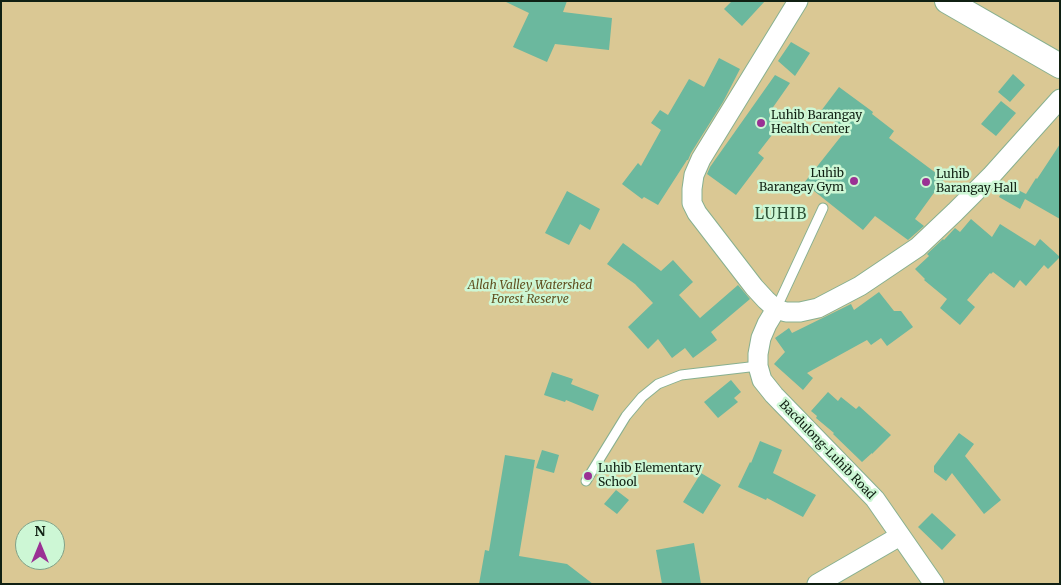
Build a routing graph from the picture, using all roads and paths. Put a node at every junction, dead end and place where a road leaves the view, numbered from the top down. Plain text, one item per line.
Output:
1 (798, 1) edge
2 (947, 1) edge
3 (1060, 66) edge
4 (1060, 99) edge
5 (822, 208) dead end
6 (776, 309) junction
7 (758, 366) junction
8 (586, 481) dead end
9 (900, 536) junction
10 (817, 584) edge
11 (934, 584) edge

1 - 6 street
2 - 3 street
4 - 6 street
5 - 6 lane
6 - 7 street
7 - 8 lane
7 - 9 street, Bacdulong-Luhib Road
9 - 10 street
9 - 11 street, Bacdulong-Luhib Road

